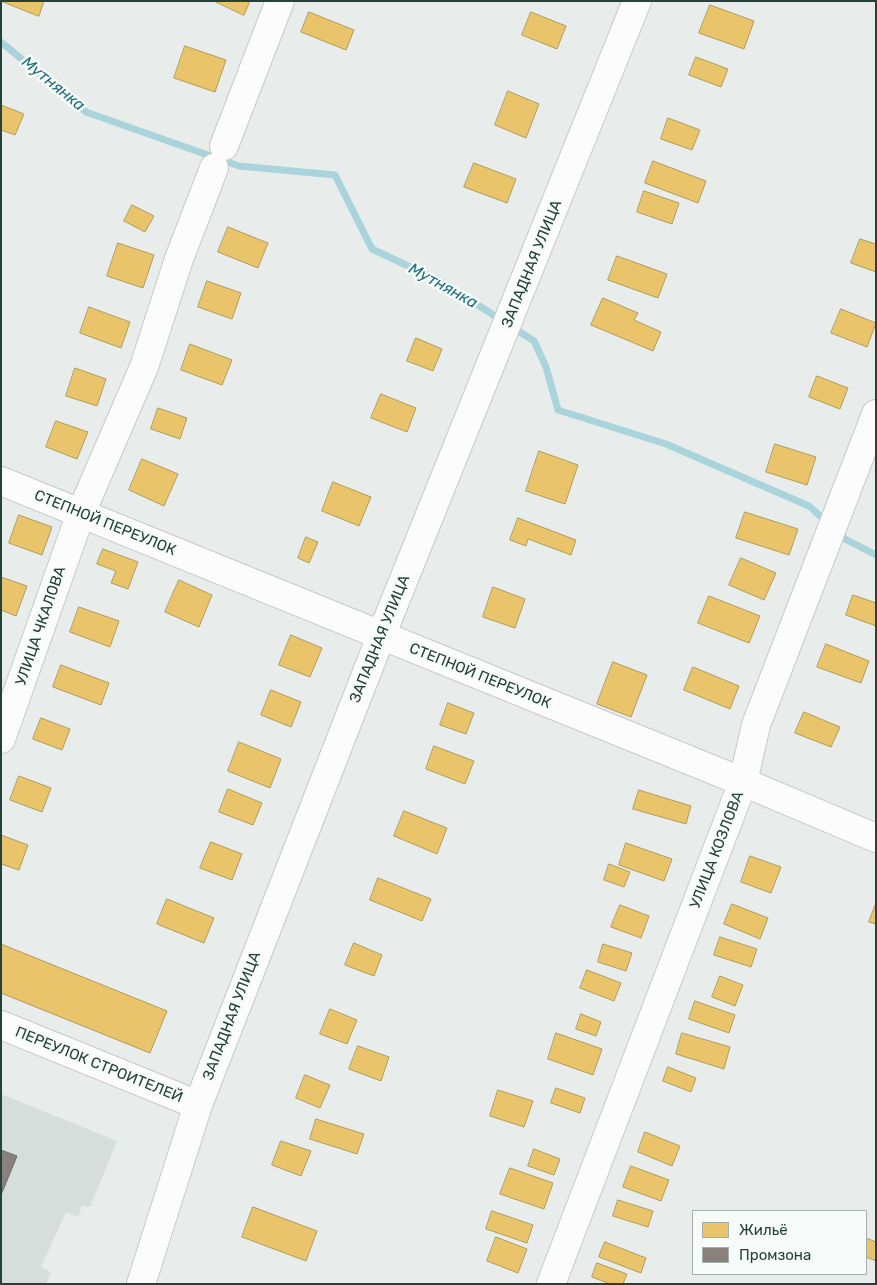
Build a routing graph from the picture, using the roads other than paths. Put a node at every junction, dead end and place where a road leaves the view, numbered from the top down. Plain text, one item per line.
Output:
1 (280, 1) edge
2 (637, 1) edge
3 (876, 414) edge
4 (1, 481) edge
5 (81, 513) junction
6 (381, 636) junction
7 (1, 739) edge
8 (743, 782) junction
9 (876, 838) edge
10 (1, 1026) edge
11 (198, 1105) junction
12 (141, 1284) edge
13 (552, 1284) edge

1 - 5 street, УЛИЦА ЧКАЛОВА
2 - 6 street, ЗАПАДНАЯ УЛИЦА
3 - 8 street, УЛИЦА КОЗЛОВА
4 - 5 street, СТЕПНОЙ ПЕРЕУЛОК
5 - 6 street, СТЕПНОЙ ПЕРЕУЛОК
5 - 7 street, УЛИЦА ЧКАЛОВА
6 - 8 street, СТЕПНОЙ ПЕРЕУЛОК
6 - 11 street, ЗАПАДНАЯ УЛИЦА
8 - 9 street, СТЕПНОЙ ПЕРЕУЛОК
8 - 13 street, УЛИЦА КОЗЛОВА
10 - 11 street, ПЕРЕУЛОК СТРОИТЕЛЕЙ
11 - 12 street, ЗАПАДНАЯ УЛИЦА

